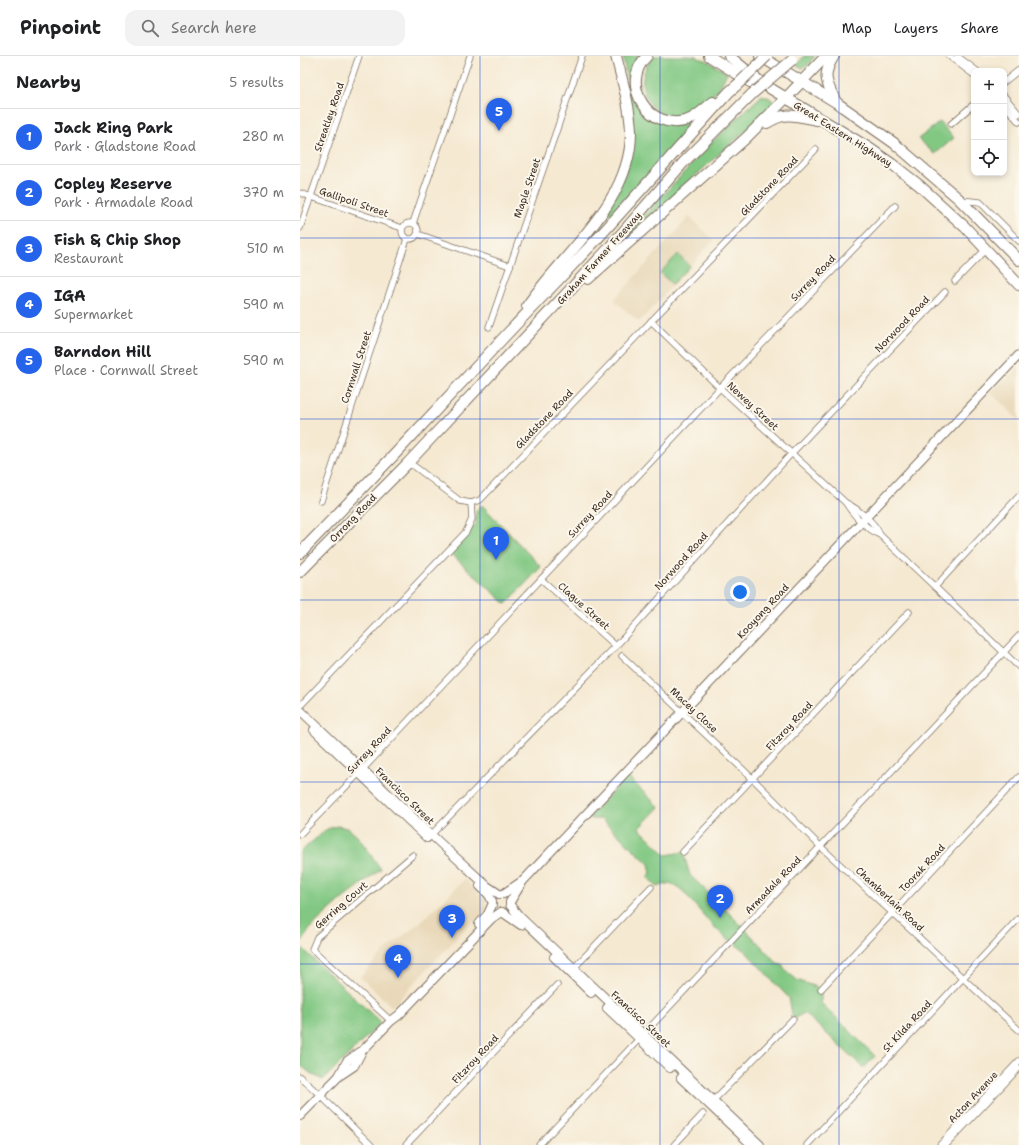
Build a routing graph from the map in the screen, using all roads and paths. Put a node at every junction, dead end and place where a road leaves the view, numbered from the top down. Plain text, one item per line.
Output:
1 (359, 56) edge
2 (470, 56) edge
3 (582, 56) edge
4 (616, 56) edge
5 (646, 56) edge
6 (709, 56) edge
7 (729, 56) edge
8 (760, 56) edge
9 (767, 56) edge
10 (826, 56) edge
11 (834, 56) edge
12 (948, 56) edge
13 (957, 56) edge
14 (793, 58) edge
15 (973, 68) edge
16 (1019, 70) edge
17 (971, 73) edge
18 (1007, 80) edge
19 (801, 81) junction
20 (763, 84) junction
21 (733, 88) junction
22 (786, 98) junction
23 (1007, 100) edge
24 (837, 103) junction
25 (971, 107) edge
26 (1007, 108) edge
27 (1019, 114) edge
28 (824, 122) junction
29 (1019, 122) edge
30 (951, 124) dead end
31 (746, 138) junction
32 (816, 150) dead end
33 (300, 193) edge
34 (311, 197) junction
35 (959, 199) junction
36 (895, 206) dead end
37 (413, 223) junction
38 (300, 228) edge
39 (402, 228) junction
40 (418, 234) junction
41 (407, 239) junction
42 (1019, 241) edge
43 (987, 248) junction
44 (1019, 260) edge
45 (510, 266) junction
46 (955, 281) dead end
47 (1019, 285) edge
48 (945, 292) dead end
49 (651, 321) junction
50 (489, 327) dead end
51 (506, 335) junction
52 (529, 335) junction
53 (1019, 354) edge
54 (720, 388) junction
55 (396, 453) joint
56 (791, 454) junction
57 (410, 465) junction
58 (1019, 496) edge
59 (321, 501) dead end
60 (471, 503) junction
61 (863, 519) junction
62 (300, 553) edge
63 (300, 572) edge
64 (541, 579) junction
65 (936, 586) junction
66 (909, 612) dead end
67 (1019, 636) edge
68 (616, 646) junction
69 (1004, 652) junction
70 (622, 656) dead end
71 (1019, 667) edge
72 (300, 706) edge
73 (300, 710) edge
74 (683, 711) junction
75 (300, 717) edge
76 (360, 771) junction
77 (1019, 777) edge
78 (752, 778) junction
79 (300, 834) edge
80 (430, 837) junction
81 (821, 847) junction
82 (683, 852) dead end
83 (413, 855) dead end
84 (523, 881) junction
85 (651, 887) dead end
86 (501, 894) junction
87 (492, 903) junction
88 (510, 904) junction
89 (502, 912) junction
90 (892, 913) junction
91 (1019, 918) edge
92 (572, 971) junction
93 (963, 978) junction
94 (557, 985) dead end
95 (821, 988) dead end
96 (793, 1019) dead end
97 (391, 1021) junction
98 (1019, 1030) edge
99 (642, 1036) junction
100 (1019, 1061) edge
101 (1019, 1068) edge
102 (300, 1077) edge
103 (320, 1095) junction
104 (711, 1103) junction
105 (703, 1114) dead end
106 (300, 1116) edge
107 (371, 1145) edge
108 (406, 1145) edge
109 (539, 1145) edge
110 (674, 1145) edge
111 (752, 1145) edge
112 (760, 1145) edge
113 (807, 1145) edge
114 (940, 1145) edge
115 (946, 1145) edge

1 - 34 street, Streatley Road
2 - 37 street
3 - 45 street, Maple Street
4 - 51 highway
5 - 21 highway
6 - 20 highway
7 - 20 highway, Great Eastern Highway
8 - 19 highway, Great Eastern Highway
9 - 21 highway, Graham Farmer Freeway, bridge
10 - 19 highway
11 - 24 highway
12 - 17 street
13 - 15 street
14 - 52 highway, Graham Farmer Freeway, bridge
16 - 18 street
19 - 22 highway
19 - 24 highway, Great Eastern Highway
20 - 22 highway, Great Eastern Highway
21 - 51 highway, Graham Farmer Freeway
22 - 28 highway, Great Eastern Highway
22 - 31 highway
23 - 27 street
24 - 35 highway, Great Eastern Highway
25 - 30 street
26 - 29 street
28 - 31 highway
28 - 43 highway, Great Eastern Highway
31 - 52 highway
32 - 49 street, Gladstone Road
33 - 34 street, Gallipoli Street
34 - 38 street, Streatley Road
34 - 39 street, Gallipoli Street
35 - 42 street
35 - 44 highway, Great Eastern Highway
36 - 54 street, Surrey Road
37 - 39 street
37 - 40 street
39 - 41 street
40 - 41 street
40 - 45 street
41 - 59 street, Cornwall Street
43 - 46 street
43 - 47 highway, Great Eastern Highway
45 - 50 street, Maple Street
48 - 56 street, Norwood Road
49 - 54 street, Newey Street
49 - 60 street, Gladstone Road
51 - 55 highway, Graham Farmer Freeway
52 - 57 highway, Graham Farmer Freeway
53 - 61 street, Kooyong Road
54 - 56 street, Newey Street
54 - 64 street, Surrey Road
55 - 62 highway, Orrong Road
56 - 61 street, Newey Street
56 - 68 street, Norwood Road
57 - 60 street
57 - 63 highway, Orrong Road
58 - 65 street
60 - 72 street
61 - 65 street, Newey Street
61 - 74 street, Kooyong Road
64 - 68 street, Clague Street
64 - 76 street, Surrey Road
65 - 69 street, Newey Street
66 - 78 street, Fitzroy Road
67 - 69 street, Armadale Road
68 - 80 street, Norwood Road
69 - 71 street, Newey Street
69 - 81 street, Armadale Road
70 - 74 street, Macey Close
73 - 76 street, Francisco Street
74 - 78 street, Macey Close
74 - 84 street, Kooyong Road
75 - 76 street, Francisco Street
76 - 79 street, Surrey Road
76 - 80 street, Francisco Street
77 - 90 street, Toorak Road
78 - 81 street, Chamberlain Road
78 - 82 street, Fitzroy Road
80 - 86 street, Francisco Street
80 - 87 street, Francisco Street
81 - 90 street, Chamberlain Road
81 - 99 street, Armadale Road
83 - 97 street, Gerring Court
84 - 86 street, Kooyong Road
84 - 88 street, Kooyong Road
85 - 92 street
86 - 87 street
86 - 88 street
87 - 89 street
87 - 97 street
88 - 89 street
88 - 92 street, Francisco Street
89 - 92 street, Francisco Street
89 - 97 street
90 - 93 street, Chamberlain Road
90 - 95 street, Toorak Road
91 - 93 street, St Kilda Road
92 - 99 street, Francisco Street
93 - 98 street, Chamberlain Road
93 - 113 street, St Kilda Road
94 - 108 street, Fitzroy Road
96 - 104 street
97 - 103 street
99 - 104 street, Francisco Street
99 - 109 street, Armadale Road
100 - 114 street, Acton Avenue
101 - 115 street, Acton Avenue
102 - 103 street
103 - 106 street
103 - 107 street
104 - 111 street, Francisco Street
104 - 112 street, Francisco Street
105 - 110 street

